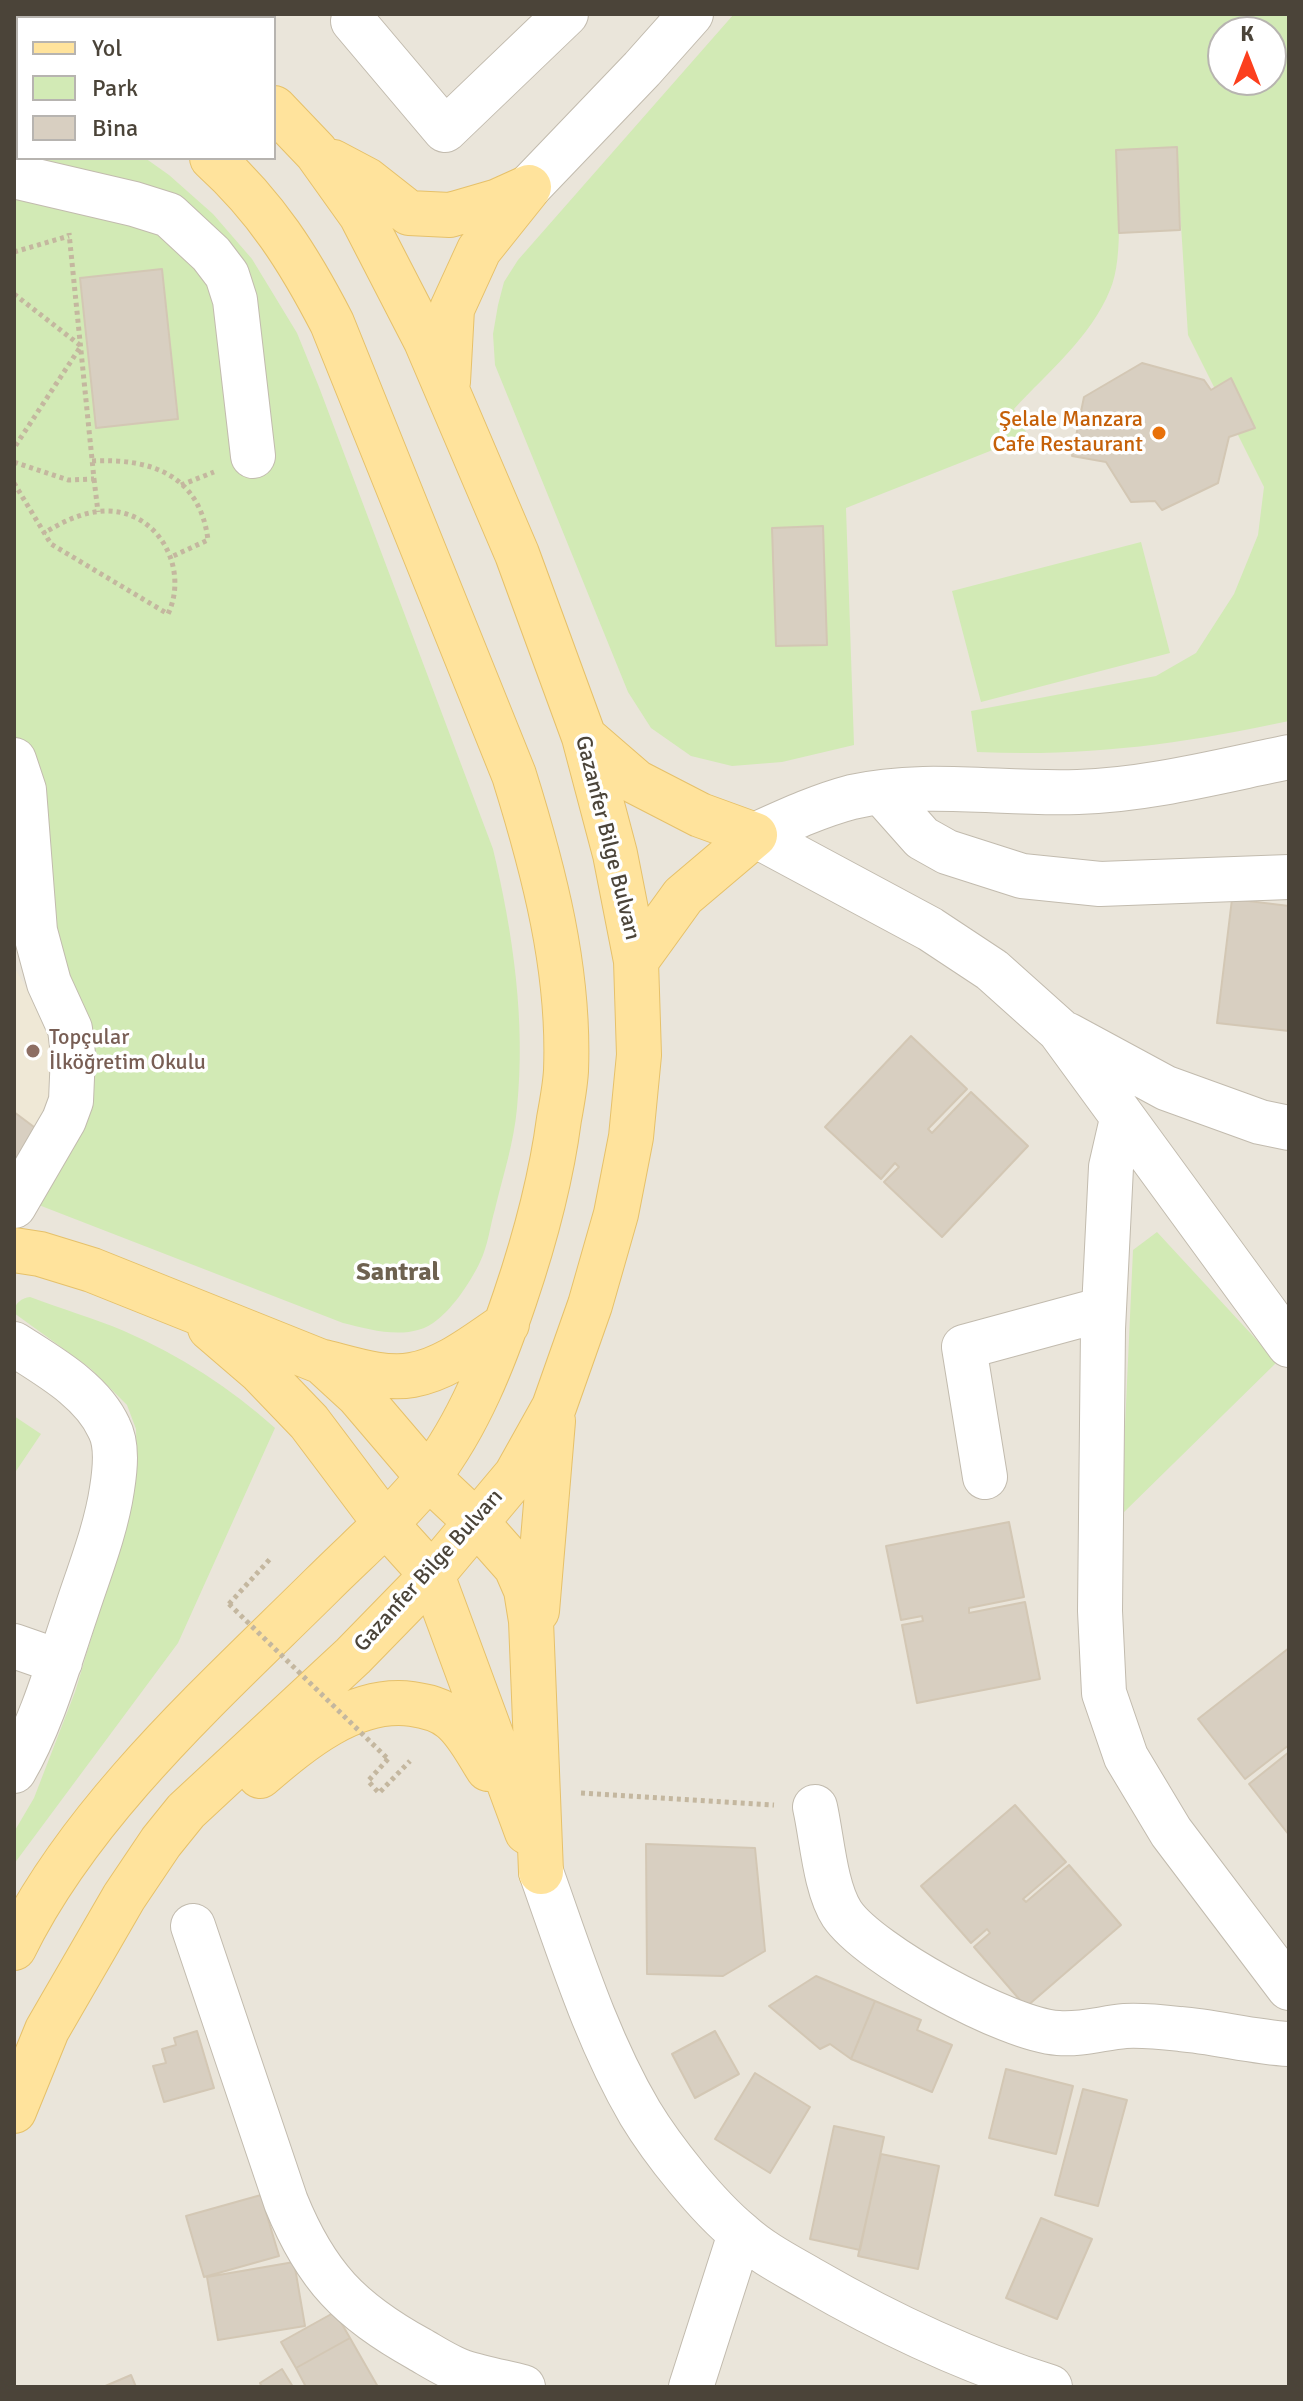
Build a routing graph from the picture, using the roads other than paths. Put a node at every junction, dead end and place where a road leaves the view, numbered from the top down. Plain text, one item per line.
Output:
1 (566, 14) edge
2 (691, 14) edge
3 (353, 21) dead end
4 (276, 110) edge
5 (316, 152) junction
6 (214, 160) edge
7 (14, 176) edge
8 (529, 187) junction
9 (448, 392) junction
10 (253, 456) dead end
11 (584, 737) junction
12 (1289, 757) edge
13 (14, 760) edge
14 (1231, 769) junction
15 (1289, 776) edge
16 (882, 793) junction
17 (755, 835) junction
18 (1289, 877) edge
19 (636, 961) junction
20 (1059, 1030) junction
21 (1122, 1119) junction
22 (1289, 1128) edge
23 (14, 1206) edge
24 (14, 1250) edge
25 (185, 1305) junction
26 (1104, 1309) junction
27 (507, 1324) junction
28 (14, 1344) edge
29 (1289, 1345) edge
30 (322, 1362) junction
31 (554, 1407) junction
32 (428, 1477) junction
33 (985, 1477) dead end
34 (385, 1523) junction
35 (477, 1523) junction
36 (432, 1575) junction
37 (14, 1646) edge
38 (60, 1662) junction
39 (533, 1662) junction
40 (14, 1771) edge
41 (815, 1807) road end
42 (524, 1826) junction
43 (541, 1872) junction
44 (193, 1926) dead end
45 (98, 1940) junction
46 (14, 1948) edge
47 (1289, 1988) edge
48 (1289, 2044) edge
49 (14, 2111) edge
50 (740, 2234) junction
51 (448, 2379) edge
52 (523, 2387) edge
53 (691, 2387) edge
54 (1050, 2387) edge

1 - 3 street
2 - 8 street
4 - 5 main road, Gazanfer Bilge Bulvarı
5 - 8 main road
5 - 9 main road, Gazanfer Bilge Bulvarı
6 - 27 main road
7 - 10 street
8 - 9 main road
9 - 11 main road, Gazanfer Bilge Bulvarı
11 - 17 main road
11 - 19 main road, Gazanfer Bilge Bulvarı
12 - 14 street
13 - 23 street
14 - 15 street
14 - 16 street
16 - 17 street
16 - 18 street
17 - 19 main road
17 - 20 street
19 - 31 main road, Gazanfer Bilge Bulvarı
20 - 21 street
20 - 22 street
21 - 26 street
21 - 29 street
24 - 25 main road
25 - 30 main road
25 - 34 main road
26 - 33 street
26 - 47 street
27 - 30 main road
27 - 32 main road
28 - 38 street
30 - 32 main road
31 - 35 main road, Gazanfer Bilge Bulvarı
31 - 39 main road
32 - 34 main road
32 - 35 main road
34 - 36 main road
34 - 46 main road
35 - 36 main road, Gazanfer Bilge Bulvarı
35 - 39 main road
36 - 42 main road
36 - 45 main road, Gazanfer Bilge Bulvarı
37 - 38 street
38 - 40 street
39 - 43 main road
41 - 48 street
42 - 43 main road
42 - 45 main road
43 - 50 street
44 - 51 street
45 - 49 main road, Gazanfer Bilge Bulvarı
50 - 53 street
50 - 54 street
51 - 52 street

